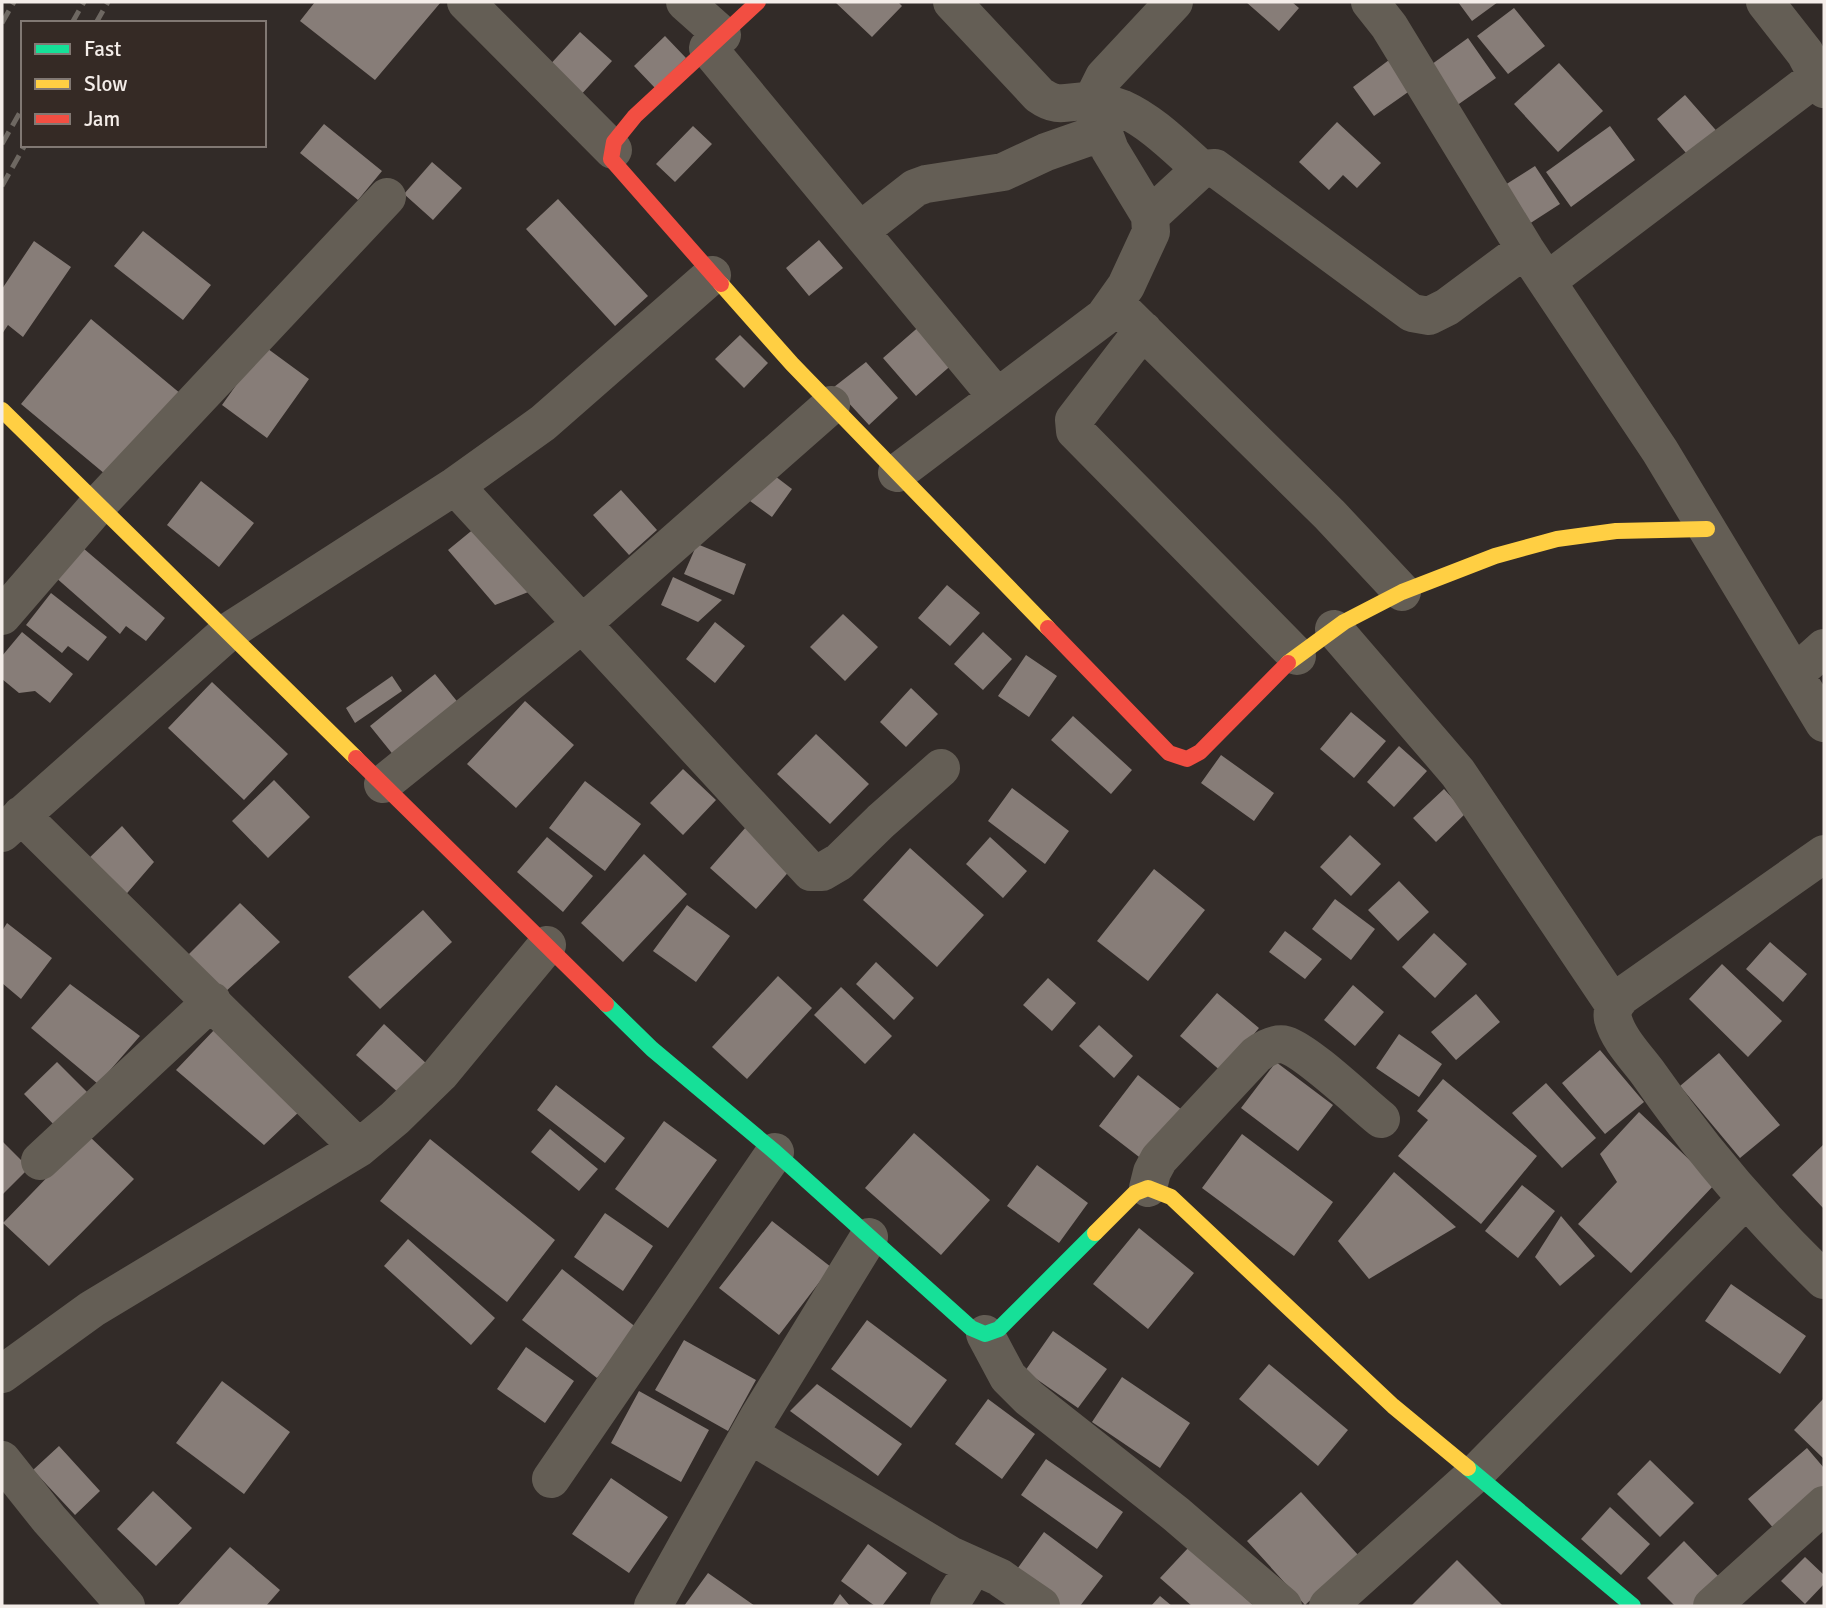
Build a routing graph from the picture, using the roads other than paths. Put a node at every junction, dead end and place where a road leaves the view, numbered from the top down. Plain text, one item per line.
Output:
1 (466, 2) edge
2 (685, 2) edge
3 (758, 2) edge
4 (952, 2) edge
5 (1174, 2) edge
6 (1765, 2) edge
7 (1374, 3) edge
8 (715, 42) junction
9 (1821, 83) edge
10 (1098, 116) junction
11 (613, 150) junction
12 (1201, 169) junction
13 (387, 197) dead end
14 (1150, 216) junction
15 (860, 231) junction
16 (1525, 249) junction
17 (712, 275) junction
18 (1547, 281) junction
19 (1116, 304) junction
20 (1143, 330) junction
21 (997, 397) junction
22 (831, 405) junction
23 (2, 410) edge
24 (897, 473) junction
25 (455, 486) junction
26 (99, 505) junction
27 (1707, 529) junction
28 (1402, 592) junction
29 (2, 616) edge
30 (582, 624) junction
31 (1334, 629) junction
32 (228, 632) junction
33 (1824, 648) edge
34 (1297, 656) junction
35 (1795, 674) junction
36 (1824, 723) edge
37 (941, 768) dead end
38 (383, 784) junction
39 (12, 824) edge
40 (1824, 854) edge
41 (547, 945) junction
42 (212, 1002) junction
43 (1614, 1005) junction
44 (1381, 1119) dead end
45 (359, 1148) junction
46 (775, 1152) junction
47 (40, 1161) dead end
48 (1148, 1188) junction
49 (1746, 1199) junction
50 (869, 1237) junction
51 (1824, 1280) edge
52 (985, 1334) junction
53 (2, 1374) edge
54 (749, 1434) junction
55 (2, 1460) edge
56 (1475, 1474) junction
57 (551, 1479) dead end
58 (1824, 1505) edge
59 (974, 1566) junction
60 (126, 1606) edge
61 (653, 1606) edge
62 (949, 1606) edge
63 (1041, 1606) edge
64 (1283, 1606) edge
65 (1328, 1606) edge
66 (1633, 1606) edge
67 (1712, 1606) edge

1 - 11 street
2 - 8 street
3 - 8 street
4 - 10 street
5 - 10 street
6 - 9 street
7 - 16 street
8 - 11 street
8 - 15 street
9 - 18 street
10 - 12 street
10 - 14 street
10 - 15 street
11 - 17 street
12 - 14 street
12 - 16 street
13 - 26 street
14 - 19 street
15 - 21 street
16 - 18 street
17 - 22 street
17 - 25 street
18 - 27 street
19 - 20 street
19 - 21 street
20 - 28 street
20 - 34 street
21 - 24 street
22 - 24 street
22 - 30 street
23 - 26 street
24 - 34 street
25 - 30 street
25 - 32 street
26 - 29 street
26 - 32 street
27 - 28 street
27 - 35 street
28 - 31 street
30 - 37 street
30 - 38 street
31 - 34 street
31 - 43 street
32 - 38 street
32 - 39 street
33 - 35 street
35 - 36 street
38 - 41 street
39 - 42 street
40 - 43 street
41 - 45 street
41 - 46 street
42 - 45 street
42 - 47 street
43 - 49 street
44 - 48 street
45 - 53 street
46 - 50 street
46 - 57 street
48 - 52 street
48 - 56 street
49 - 51 street
49 - 56 street
50 - 52 street
50 - 54 street
52 - 64 street
54 - 59 street
54 - 61 street
55 - 60 street
56 - 65 street
56 - 66 street
58 - 67 street
59 - 62 street
59 - 63 street

